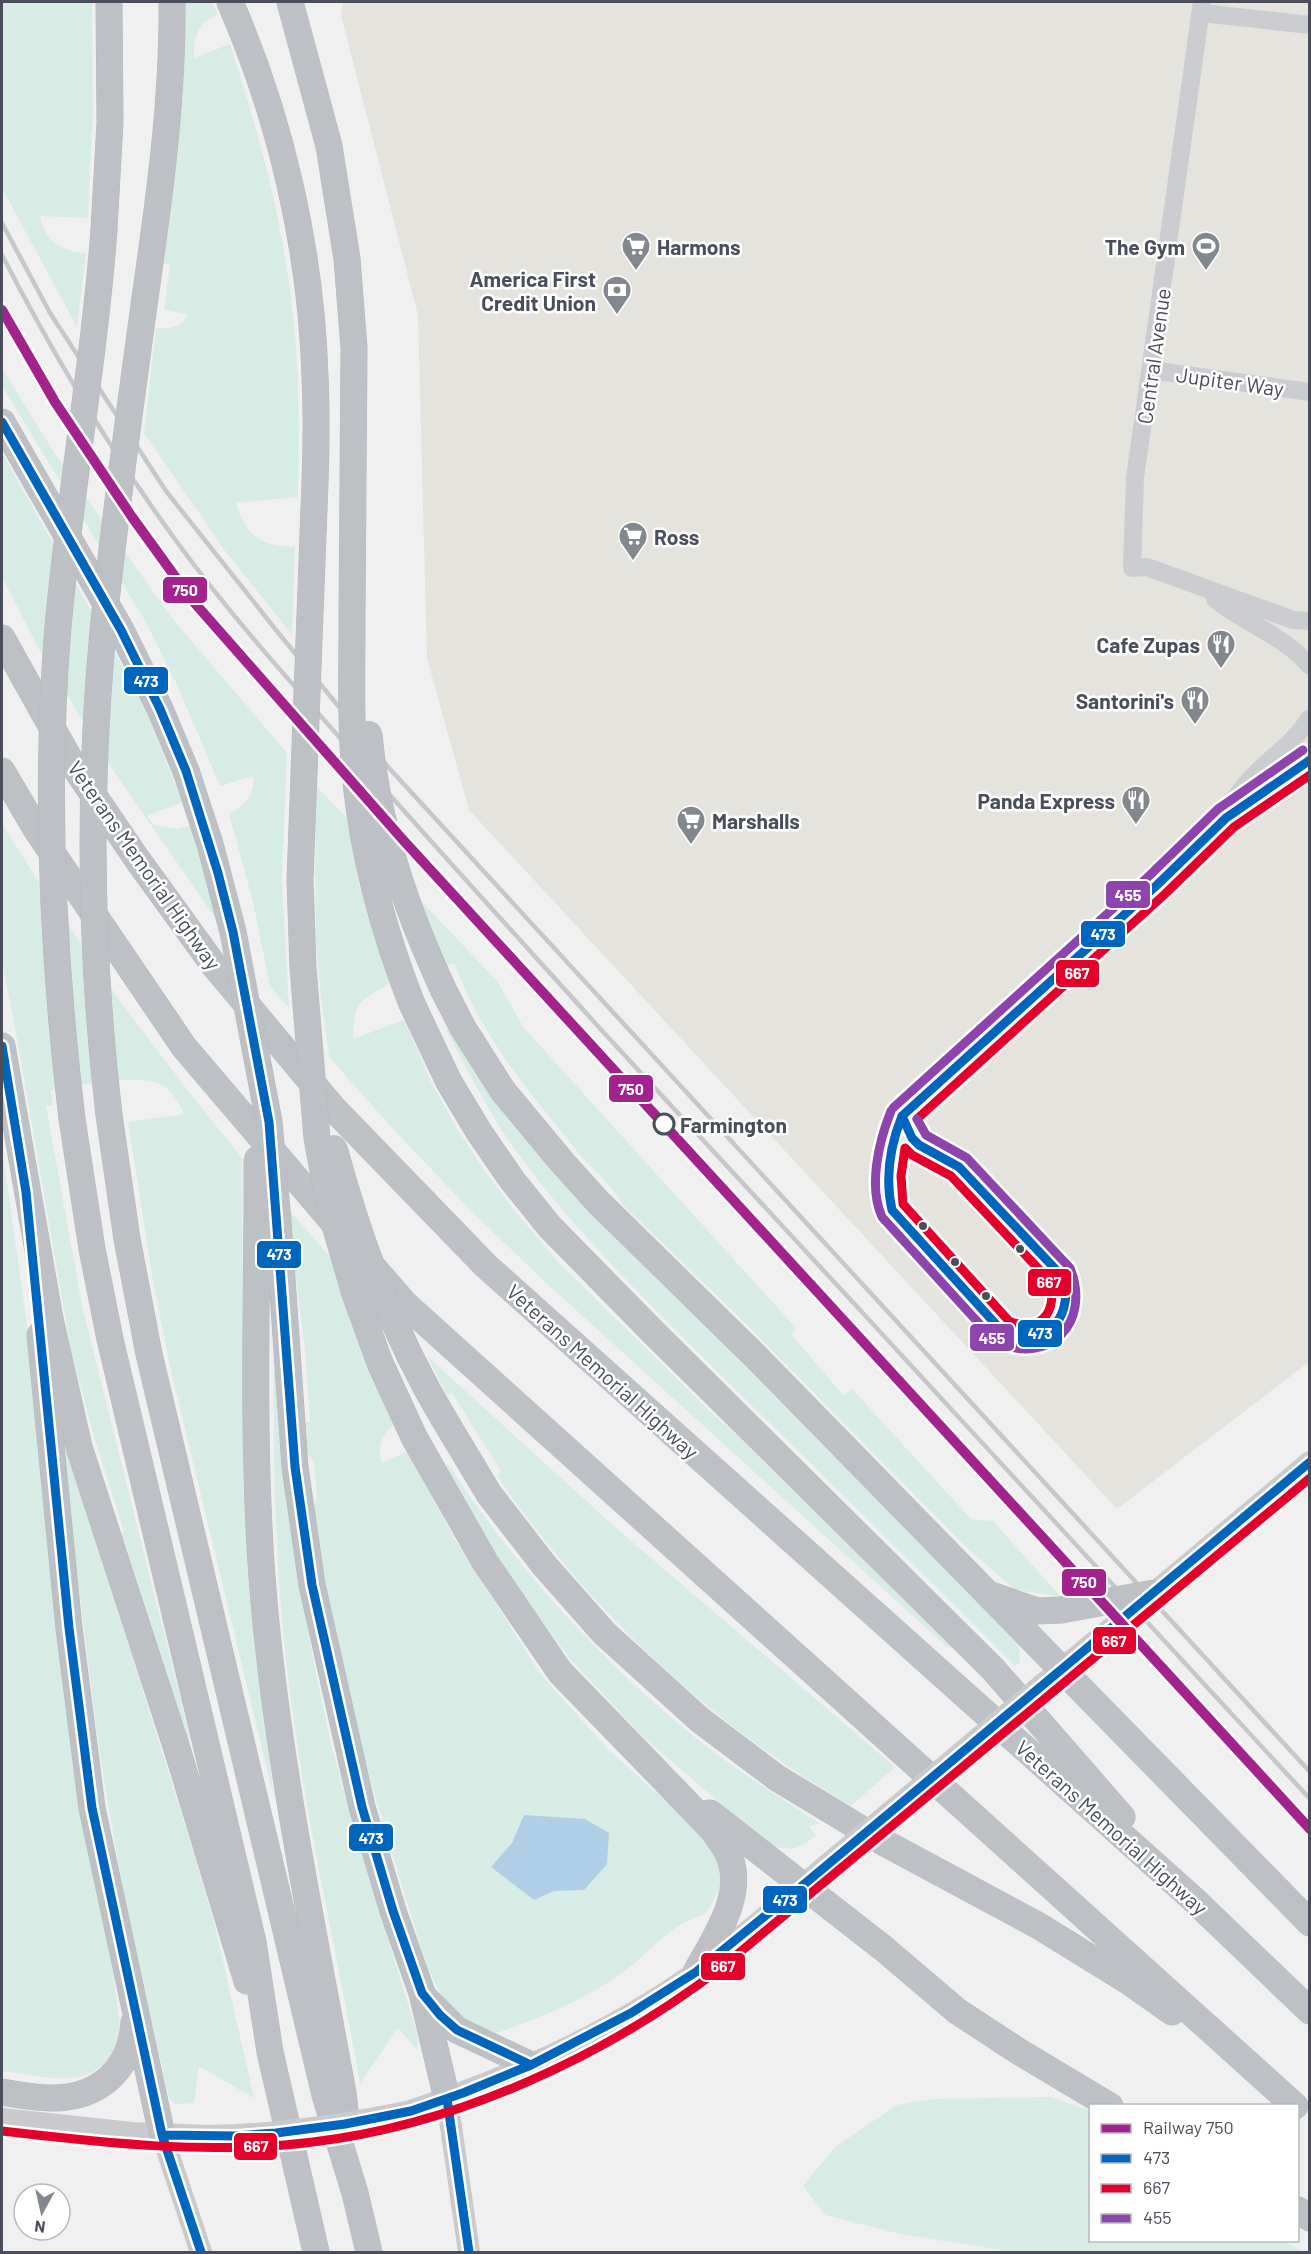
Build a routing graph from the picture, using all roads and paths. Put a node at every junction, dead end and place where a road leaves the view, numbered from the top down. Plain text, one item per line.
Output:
1 (109, 2) edge
2 (172, 2) edge
3 (230, 2) edge
4 (290, 2) edge
5 (1202, 7) edge
6 (1310, 25) edge
7 (1151, 370) junction
8 (1310, 392) edge
9 (2, 422) edge
10 (1202, 588) junction
11 (352, 619) junction
12 (1310, 621) edge
13 (2, 638) edge
14 (1310, 666) edge
15 (1310, 718) edge
16 (1310, 760) edge
17 (2, 771) edge
18 (1226, 818) junction
19 (2, 1046) edge
20 (312, 1061) junction
21 (902, 1116) dead end
22 (26, 1192) junction
23 (267, 1215) junction
24 (1310, 1462) edge
25 (985, 1593) junction
26 (1154, 1593) junction
27 (1052, 1677) junction
28 (664, 1778) junction
29 (802, 1886) junction
30 (1193, 1899) junction
31 (1310, 1923) edge
32 (696, 1972) junction
33 (422, 1993) junction
34 (133, 1998) junction
35 (1310, 2011) edge
36 (270, 2052) junction
37 (1239, 2053) junction
38 (531, 2065) junction
39 (2, 2092) edge
40 (447, 2099) junction
41 (1107, 2104) edge
42 (1293, 2104) edge
43 (2, 2119) edge
44 (162, 2135) junction
45 (355, 2193) junction
46 (201, 2253) edge
47 (316, 2253) edge
48 (369, 2253) edge
49 (469, 2253) edge

1 - 36 highway, bridge
2 - 45 highway, bridge
3 - 20 highway, bridge
4 - 11 highway
5 - 6 street
5 - 7 street, Central Avenue
7 - 8 street, Jupiter Way
7 - 10 street, Central Avenue
9 - 23 highway, bridge
10 - 12 street, Central Avenue
10 - 14 street, Central Avenue
11 - 25 highway, bridge
11 - 30 highway, bridge
13 - 30 highway, Veterans Memorial Highway
15 - 18 street
16 - 18 street
17 - 37 highway
18 - 21 street
19 - 22 highway
20 - 28 highway, bridge
20 - 37 highway, bridge
22 - 34 highway
22 - 36 highway
23 - 33 highway
23 - 45 highway
24 - 26 main road
25 - 26 highway, bridge
25 - 27 highway
26 - 27 main road, bridge
27 - 29 main road, bridge
27 - 31 highway
28 - 29 highway
28 - 32 highway
29 - 32 main road
29 - 41 highway
30 - 35 highway, Veterans Memorial Highway
32 - 38 main road
33 - 38 highway
33 - 40 highway
34 - 39 highway
34 - 44 highway
36 - 47 highway
37 - 42 highway
38 - 40 main road
40 - 44 main road, bridge
40 - 49 main road
43 - 44 main road
44 - 46 main road
45 - 48 highway

